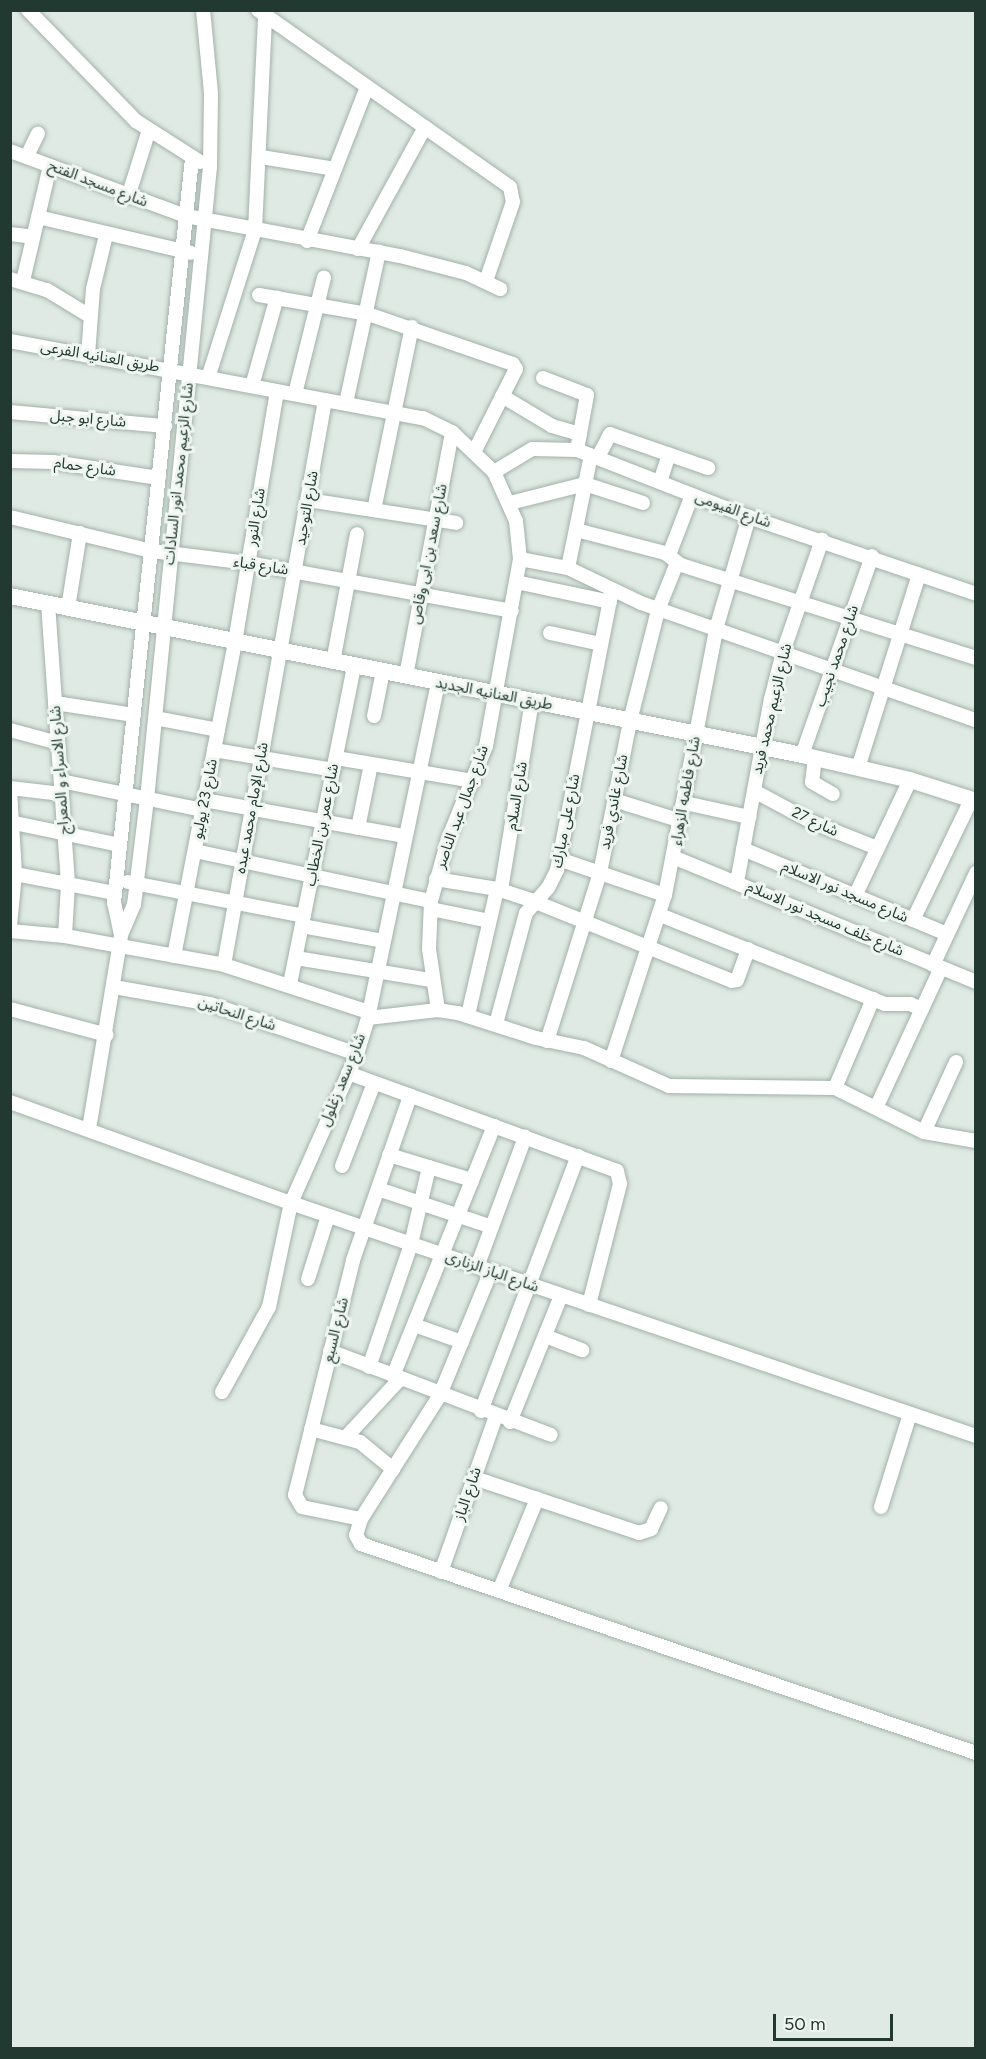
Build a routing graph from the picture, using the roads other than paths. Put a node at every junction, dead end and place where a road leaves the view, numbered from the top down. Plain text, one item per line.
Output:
1 (28, 10) edge
2 (203, 10) edge
3 (262, 13) edge
4 (367, 87) junction
5 (425, 127) junction
6 (149, 130) junction
7 (38, 133) dead end
8 (10, 151) edge
9 (27, 156) junction
10 (261, 157) junction
11 (192, 158) junction
12 (50, 166) junction
13 (210, 166) junction
14 (335, 169) junction
15 (128, 197) junction
16 (186, 216) junction
17 (38, 217) junction
18 (205, 220) junction
19 (255, 230) junction
20 (10, 234) edge
21 (106, 235) junction
22 (33, 237) junction
23 (307, 241) junction
24 (358, 249) junction
25 (183, 251) junction
26 (379, 252) junction
27 (201, 256) junction
28 (324, 278) dead end
29 (17, 280) edge
30 (486, 281) junction
31 (501, 289) dead end
32 (259, 295) dead end
33 (277, 297) junction
34 (317, 304) junction
35 (368, 314) junction
36 (90, 316) junction
37 (412, 327) junction
38 (10, 340) edge
39 (88, 355) junction
40 (171, 370) junction
41 (189, 374) junction
42 (208, 378) junction
43 (543, 378) dead end
44 (252, 386) junction
45 (277, 391) junction
46 (295, 394) junction
47 (502, 396) junction
48 (325, 400) junction
49 (345, 403) junction
50 (392, 410) junction
51 (10, 412) edge
52 (165, 426) junction
53 (452, 432) junction
54 (580, 434) junction
55 (475, 450) junction
56 (577, 450) junction
57 (669, 454) junction
58 (595, 456) junction
59 (10, 461) edge
60 (708, 468) dead end
61 (494, 472) junction
62 (159, 478) junction
63 (660, 482) junction
64 (585, 484) junction
65 (692, 495) junction
66 (308, 500) junction
67 (510, 503) junction
68 (644, 503) dead end
69 (374, 510) junction
70 (10, 517) edge
71 (748, 517) junction
72 (436, 520) junction
73 (456, 523) dead end
74 (576, 530) junction
75 (80, 532) junction
76 (357, 534) dead end
77 (822, 540) junction
78 (152, 550) junction
79 (171, 553) junction
80 (872, 556) junction
81 (520, 559) junction
82 (673, 559) junction
83 (248, 563) junction
84 (568, 568) junction
85 (296, 572) junction
86 (919, 574) junction
87 (731, 579) junction
88 (348, 581) junction
89 (516, 582) junction
90 (422, 594) junction
91 (975, 594) edge
92 (10, 596) edge
93 (611, 596) junction
94 (801, 600) junction
95 (48, 604) junction
96 (68, 608) junction
97 (658, 610) junction
98 (512, 611) junction
99 (851, 616) junction
100 (144, 624) junction
101 (164, 628) junction
102 (717, 629) junction
103 (550, 633) dead end
104 (901, 633) junction
105 (235, 642) junction
106 (601, 644) junction
107 (280, 651) junction
108 (783, 652) junction
109 (975, 658) edge
110 (333, 662) junction
111 (354, 666) junction
112 (832, 669) junction
113 (383, 671) junction
114 (406, 676) junction
115 (438, 682) junction
116 (884, 688) junction
117 (497, 694) junction
118 (532, 701) junction
119 (55, 703) junction
120 (587, 712) junction
121 (134, 715) junction
122 (374, 716) dead end
123 (155, 718) junction
124 (975, 720) edge
125 (630, 721) junction
126 (10, 730) edge
127 (218, 730) junction
128 (696, 734) junction
129 (58, 743) junction
130 (762, 747) junction
131 (214, 750) junction
132 (808, 757) junction
133 (261, 758) junction
134 (334, 764) junction
135 (371, 764) junction
136 (858, 768) junction
137 (419, 771) junction
138 (910, 780) junction
139 (474, 781) junction
140 (61, 788) junction
141 (10, 789) edge
142 (754, 791) junction
143 (833, 794) dead end
144 (126, 795) junction
145 (147, 799) junction
146 (614, 800) junction
147 (973, 801) edge
148 (685, 803) junction
149 (203, 805) junction
150 (252, 808) junction
151 (749, 817) junction
152 (323, 821) junction
153 (681, 821) junction
154 (11, 822) edge
155 (358, 828) junction
156 (64, 834) junction
157 (405, 836) junction
158 (120, 845) junction
159 (877, 848) junction
160 (743, 849) junction
161 (195, 851) junction
162 (673, 857) junction
163 (559, 860) junction
164 (242, 861) junction
165 (600, 873) junction
166 (975, 873) edge
167 (13, 874) edge
168 (312, 876) junction
169 (436, 879) junction
170 (737, 882) junction
171 (136, 883) junction
172 (68, 884) junction
173 (116, 886) junction
174 (499, 890) junction
175 (393, 892) junction
176 (186, 894) junction
177 (665, 895) junction
178 (855, 896) junction
179 (533, 901) junction
180 (235, 903) junction
181 (431, 905) junction
182 (660, 915) junction
183 (913, 920) junction
184 (303, 921) junction
185 (489, 921) junction
186 (585, 923) junction
187 (10, 926) edge
188 (10, 931) edge
189 (947, 934) junction
190 (65, 936) junction
191 (121, 940) junction
192 (383, 941) junction
193 (650, 949) junction
194 (748, 949) junction
195 (174, 956) junction
196 (296, 958) junction
197 (224, 965) junction
198 (937, 966) junction
199 (377, 974) junction
200 (431, 980) junction
201 (975, 982) edge
202 (290, 984) junction
203 (114, 987) junction
204 (873, 999) junction
205 (922, 1008) junction
206 (10, 1009) edge
207 (438, 1010) junction
208 (369, 1015) junction
209 (468, 1015) junction
210 (496, 1024) junction
211 (107, 1035) junction
212 (547, 1041) junction
213 (357, 1054) junction
214 (611, 1061) junction
215 (956, 1062) dead end
216 (348, 1073) junction
217 (374, 1083) junction
218 (835, 1088) junction
219 (410, 1096) junction
220 (10, 1102) edge
221 (876, 1108) junction
222 (494, 1126) junction
223 (89, 1130) junction
224 (924, 1132) junction
225 (525, 1137) junction
226 (975, 1141) edge
227 (390, 1155) junction
228 (578, 1156) junction
229 (342, 1166) dead end
230 (429, 1167) junction
231 (472, 1180) junction
232 (378, 1189) junction
233 (291, 1203) junction
234 (421, 1203) junction
235 (458, 1215) junction
236 (328, 1216) junction
237 (492, 1227) junction
238 (364, 1228) junction
239 (411, 1244) junction
240 (442, 1255) junction
241 (484, 1269) junction
242 (308, 1279) dead end
243 (529, 1284) junction
244 (561, 1296) junction
245 (589, 1305) junction
246 (414, 1325) junction
247 (545, 1336) junction
248 (462, 1342) junction
249 (582, 1350) dead end
250 (330, 1352) junction
251 (369, 1367) junction
252 (396, 1378) junction
253 (222, 1392) dead end
254 (440, 1395) junction
255 (481, 1411) junction
256 (910, 1414) junction
257 (496, 1416) junction
258 (510, 1422) junction
259 (311, 1429) junction
260 (551, 1435) dead end
261 (347, 1436) junction
262 (975, 1436) edge
263 (393, 1469) junction
264 (474, 1478) junction
265 (537, 1499) junction
266 (661, 1508) dead end
267 (881, 1508) dead end
268 (361, 1520) junction
269 (441, 1572) junction
270 (499, 1591) junction
271 (975, 1753) edge

1 - 6 street
2 - 13 street, شارع الزعيم محمد انور السادات
3 - 4 street
3 - 10 street
4 - 5 street
4 - 14 street
5 - 24 street
5 - 30 street
6 - 11 street
6 - 15 street
7 - 9 street
8 - 9 street, شارع مسجد الفتح
9 - 12 street, شارع مسجد الفتح
10 - 14 street
10 - 19 street
11 - 13 street
11 - 16 street, شارع الزعيم محمد انور السادات
12 - 15 street, شارع مسجد الفتح
12 - 17 street
13 - 18 street, شارع الزعيم محمد انور السادات
14 - 23 street
15 - 16 street, شارع مسجد الفتح
16 - 18 street, شارع مسجد الفتح
16 - 25 street, شارع الزعيم محمد انور السادات
17 - 21 street
17 - 22 street
18 - 19 street, شارع مسجد الفتح
18 - 27 street, شارع الزعيم محمد انور السادات
19 - 23 street, شارع مسجد الفتح
19 - 42 street
20 - 22 street
21 - 25 street
21 - 36 street
22 - 29 street
23 - 24 street, شارع مسجد الفتح
24 - 26 street, شارع مسجد الفتح
25 - 27 street
25 - 40 street, شارع الزعيم محمد انور السادات
26 - 30 street, شارع مسجد الفتح
26 - 35 street
27 - 41 street, شارع الزعيم محمد انور السادات
28 - 34 street
29 - 36 street
30 - 31 street, شارع مسجد الفتح
32 - 33 street
33 - 34 street
33 - 44 street
34 - 35 street
34 - 46 street
35 - 37 street
35 - 49 street
36 - 39 street
37 - 47 street
37 - 50 street
38 - 39 street, طريق العنانيه الفرعى
39 - 40 street, طريق العنانيه الفرعى
40 - 41 street, طريق العنانيه الفرعى
40 - 52 street, شارع الزعيم محمد انور السادات
41 - 42 street, شارع جمال عبد الناصر
41 - 79 street, شارع الزعيم محمد انور السادات
42 - 44 street, شارع جمال عبد الناصر
43 - 54 street
44 - 45 street, شارع جمال عبد الناصر
45 - 46 street, شارع جمال عبد الناصر
45 - 83 street, شارع النور
46 - 48 street, شارع جمال عبد الناصر
47 - 54 street
47 - 55 street
48 - 49 street, شارع جمال عبد الناصر
48 - 66 street, شارع التوحيد
49 - 50 street, شارع جمال عبد الناصر
50 - 53 street, شارع جمال عبد الناصر
50 - 69 street
51 - 52 street, شارع ابو جبل
52 - 62 street, شارع الزعيم محمد انور السادات
53 - 55 street, شارع جمال عبد الناصر
53 - 72 street, شارع سعد بن ابى وقاص
54 - 56 street
55 - 61 street, شارع جمال عبد الناصر
56 - 58 street, شارع الفيومى
56 - 61 street, شارع الفيومى
57 - 58 street
57 - 60 street
57 - 63 street
58 - 63 street, شارع الفيومى
58 - 64 street
59 - 62 street, شارع حمام
61 - 67 street, شارع جمال عبد الناصر
62 - 78 street, شارع الزعيم محمد انور السادات
63 - 65 street, شارع الفيومى
64 - 67 street
64 - 68 street
64 - 74 street
65 - 71 street, شارع الفيومى
65 - 82 street, شارع غاندي فريد
66 - 69 street
66 - 85 street, شارع التوحيد
67 - 81 street, شارع جمال عبد الناصر
69 - 72 street
70 - 75 street, شارع قباء
71 - 77 street, شارع الفيومى
71 - 87 street, شارع فاطمه الزهراء
72 - 73 street
72 - 90 street, شارع سعد بن ابى وقاص
74 - 82 street
74 - 84 street
75 - 78 street, شارع قباء
75 - 96 street
76 - 88 street
77 - 80 street, شارع الفيومى
77 - 94 street, شارع الزعيم محمد فريد
78 - 79 street, شارع قباء
78 - 100 street, شارع الزعيم محمد انور السادات
79 - 83 street, شارع قباء
79 - 101 street, شارع الزعيم محمد انور السادات
80 - 86 street, شارع الفيومى
80 - 99 street, شارع محمد نجيب
81 - 84 street
81 - 89 street, شارع جمال عبد الناصر
82 - 87 street
82 - 97 street, شارع غاندي فريد
83 - 85 street, شارع قباء
83 - 105 street, شارع النور
84 - 93 street
85 - 88 street, شارع قباء
85 - 107 street, شارع التوحيد
86 - 91 street, شارع الفيومى
86 - 104 street
87 - 94 street
87 - 102 street, شارع فاطمه الزهراء
88 - 90 street, شارع قباء
88 - 110 street
89 - 93 street
89 - 98 street, شارع جمال عبد الناصر
90 - 98 street, شارع قباء
90 - 114 street, شارع سعد بن ابى وقاص
92 - 95 street, طريق العنانيه الجديد
93 - 97 street
93 - 106 street, شارع على مبارك
94 - 99 street
94 - 108 street, شارع الزعيم محمد فريد
95 - 96 street, طريق العنانيه الجديد
95 - 119 street, شارع الاسراء و المعراج
96 - 100 street, طريق العنانيه الجديد
97 - 102 street
97 - 125 street, شارع غاندي فريد
98 - 117 street, شارع جمال عبد الناصر
99 - 104 street
99 - 112 street, شارع محمد نجيب
100 - 101 street, طريق العنانيه الجديد
100 - 121 street, شارع الزعيم محمد انور السادات
101 - 105 street, طريق العنانيه الجديد
101 - 123 street, شارع الزعيم محمد انور السادات
102 - 108 street
102 - 128 street, شارع فاطمه الزهراء
103 - 106 street
104 - 109 street
104 - 116 street
105 - 107 street, طريق العنانيه الجديد
105 - 127 street, شارع 23 يوليو
106 - 120 street, شارع على مبارك
107 - 110 street, طريق العنانيه الجديد
107 - 133 street, شارع الإمام محمد عبده
108 - 112 street
108 - 130 street, شارع الزعيم محمد فريد
110 - 111 street, طريق العنانيه الجديد
111 - 113 street, طريق العنانيه الجديد
111 - 134 street, شارع عمر بن الخطاب
112 - 116 street
112 - 132 street, شارع محمد نجيب
113 - 114 street, طريق العنانيه الجديد
113 - 122 street
114 - 115 street, طريق العنانيه الجديد
115 - 117 street, طريق العنانيه الجديد
115 - 137 street, شارع سعد زغلول
116 - 124 street
116 - 136 street
117 - 118 street, طريق العنانيه الجديد
117 - 139 street, شارع جمال عبد الناصر
118 - 120 street, طريق العنانيه الجديد
118 - 174 street, شارع السلام
119 - 121 street
119 - 129 street, شارع الاسراء و المعراج
120 - 125 street, طريق العنانيه الجديد
120 - 163 street, شارع على مبارك
121 - 144 street, شارع الزعيم محمد انور السادات
123 - 127 street
123 - 145 street, شارع الزعيم محمد انور السادات
125 - 128 street, طريق العنانيه الجديد
125 - 146 street, شارع غاندي فريد
126 - 129 street
127 - 131 street, شارع 23 يوليو
128 - 130 street, طريق العنانيه الجديد
128 - 148 street, شارع فاطمه الزهراء
129 - 140 street, شارع الاسراء و المعراج
130 - 132 street, طريق العنانيه الجديد
130 - 142 street, شارع الزعيم محمد فريد
131 - 133 street
131 - 149 street, شارع 23 يوليو
132 - 136 street, طريق العنانيه الجديد
132 - 143 street
133 - 134 street
133 - 150 street, شارع الإمام محمد عبده
134 - 135 street
134 - 152 street, شارع عمر بن الخطاب
135 - 137 street
135 - 155 street
136 - 138 street, طريق العنانيه الجديد
137 - 139 street
137 - 157 street, شارع سعد زغلول
138 - 147 street, طريق العنانيه الجديد
138 - 159 street
139 - 169 street, شارع جمال عبد الناصر
140 - 141 street
140 - 144 street
140 - 156 street, شارع الاسراء و المعراج
141 - 154 street
142 - 151 street, شارع الزعيم محمد فريد
142 - 159 street, شارع 27
144 - 145 street
144 - 158 street, شارع الزعيم محمد انور السادات
145 - 149 street
145 - 171 street, شارع الزعيم محمد انور السادات
146 - 153 street
146 - 165 street, شارع غاندي فريد
147 - 183 street
148 - 151 street
148 - 153 street, شارع فاطمه الزهراء
149 - 150 street
149 - 161 street, شارع 23 يوليو
150 - 152 street
150 - 164 street, شارع الإمام محمد عبده
151 - 160 street, شارع الزعيم محمد فريد
152 - 155 street
152 - 168 street, شارع عمر بن الخطاب
153 - 162 street, شارع فاطمه الزهراء
154 - 156 street
154 - 167 street
155 - 157 street
156 - 158 street
156 - 172 street, شارع الاسراء و المعراج
157 - 175 street, شارع سعد زغلول
158 - 173 street, شارع الزعيم محمد انور السادات
159 - 178 street
160 - 170 street, شارع الزعيم محمد فريد
160 - 178 street, شارع مسجد نور الاسلام
161 - 164 street
161 - 176 street, شارع 23 يوليو
162 - 170 street, شارع خلف مسجد نور الاسلام
162 - 177 street, شارع فاطمه الزهراء
163 - 165 street
163 - 179 street, شارع على مبارك
164 - 168 street
164 - 180 street, شارع الإمام محمد عبده
165 - 177 street
165 - 186 street, شارع غاندي فريد
166 - 189 street
167 - 172 street
167 - 187 street
168 - 175 street
168 - 184 street, شارع عمر بن الخطاب
169 - 174 street
169 - 181 street, شارع جمال عبد الناصر
170 - 198 street, شارع خلف مسجد نور الاسلام
171 - 173 street
171 - 176 street
171 - 191 street, شارع الزعيم محمد انور السادات
172 - 173 street
172 - 190 street, شارع الاسراء و المعراج
173 - 191 street, شارع الزعيم محمد انور السادات
174 - 179 street
174 - 185 street, شارع السلام
175 - 181 street
175 - 192 street, شارع سعد زغلول
176 - 180 street
176 - 195 street, شارع 23 يوليو
177 - 182 street, شارع فاطمه الزهراء
178 - 183 street, شارع مسجد نور الاسلام
179 - 186 street
179 - 210 street, شارع على مبارك
180 - 184 street
180 - 197 street, شارع الإمام محمد عبده
181 - 185 street
181 - 200 street, شارع جمال عبد الناصر
182 - 193 street, شارع فاطمه الزهراء
182 - 194 street
183 - 189 street, شارع مسجد نور الاسلام
184 - 192 street
184 - 196 street, شارع عمر بن الخطاب
185 - 209 street, شارع السلام
186 - 193 street
186 - 212 street, شارع غاندي فريد
188 - 190 street
189 - 198 street
190 - 191 street
191 - 195 street
191 - 203 street, شارع الزعيم محمد انور السادات
192 - 199 street, شارع سعد زغلول
193 - 194 street
193 - 214 street, شارع فاطمه الزهراء
194 - 204 street
195 - 197 street
196 - 199 street
196 - 202 street, شارع عمر بن الخطاب
197 - 202 street
198 - 201 street, شارع خلف مسجد نور الاسلام
198 - 205 street
199 - 200 street
199 - 208 street, شارع سعد زغلول
200 - 207 street, شارع جمال عبد الناصر
202 - 208 street
203 - 211 street, شارع الزعيم محمد انور السادات
203 - 213 street, شارع النحاتين
204 - 205 street
204 - 218 street
205 - 221 street
206 - 211 street
207 - 208 street
207 - 209 street
208 - 213 street, شارع سعد زغلول
209 - 210 street
210 - 212 street
211 - 223 street, شارع الزعيم محمد انور السادات
212 - 214 street
213 - 216 street, شارع سعد زغلول
214 - 218 street
215 - 224 street
216 - 217 street
216 - 233 street, شارع سعد زغلول
217 - 219 street
217 - 229 street
218 - 221 street
219 - 222 street
219 - 227 street, شارع السبع
220 - 223 street, شارع الباز الزنارى
221 - 224 street
222 - 225 street
222 - 231 street
223 - 233 street, شارع الباز الزنارى
224 - 226 street
225 - 228 street
225 - 237 street
227 - 230 street
227 - 232 street, شارع السبع
228 - 243 street
228 - 245 street
230 - 231 street
230 - 234 street
231 - 235 street
232 - 234 street
232 - 238 street, شارع السبع
233 - 236 street, شارع الباز الزنارى
233 - 253 street, شارع سعد زغلول
234 - 235 street
234 - 239 street
235 - 237 street
235 - 240 street
236 - 238 street, شارع الباز الزنارى
236 - 242 street
237 - 241 street
238 - 239 street, شارع الباز الزنارى
238 - 250 street, شارع السبع
239 - 240 street, شارع الباز الزنارى
239 - 251 street
240 - 241 street, شارع الباز الزنارى
240 - 246 street
241 - 243 street, شارع الباز الزنارى
241 - 248 street
243 - 244 street, شارع الباز الزنارى
243 - 255 street
244 - 245 street, شارع الباز الزنارى
244 - 247 street
245 - 256 street, شارع الباز الزنارى
246 - 248 street
246 - 252 street
247 - 249 street
247 - 258 street
248 - 254 street
250 - 251 street
250 - 259 street, شارع السبع
251 - 252 street
252 - 254 street
252 - 261 street
254 - 255 street
254 - 263 street
255 - 257 street
256 - 262 street, شارع الباز الزنارى
256 - 267 street
257 - 258 street
257 - 264 street, شارع الباز
258 - 260 street
259 - 261 street
259 - 268 street, شارع السبع
261 - 263 street
263 - 268 street
264 - 265 street
264 - 269 street, شارع الباز
265 - 266 street
265 - 270 street
268 - 269 street
269 - 270 street
270 - 271 street

